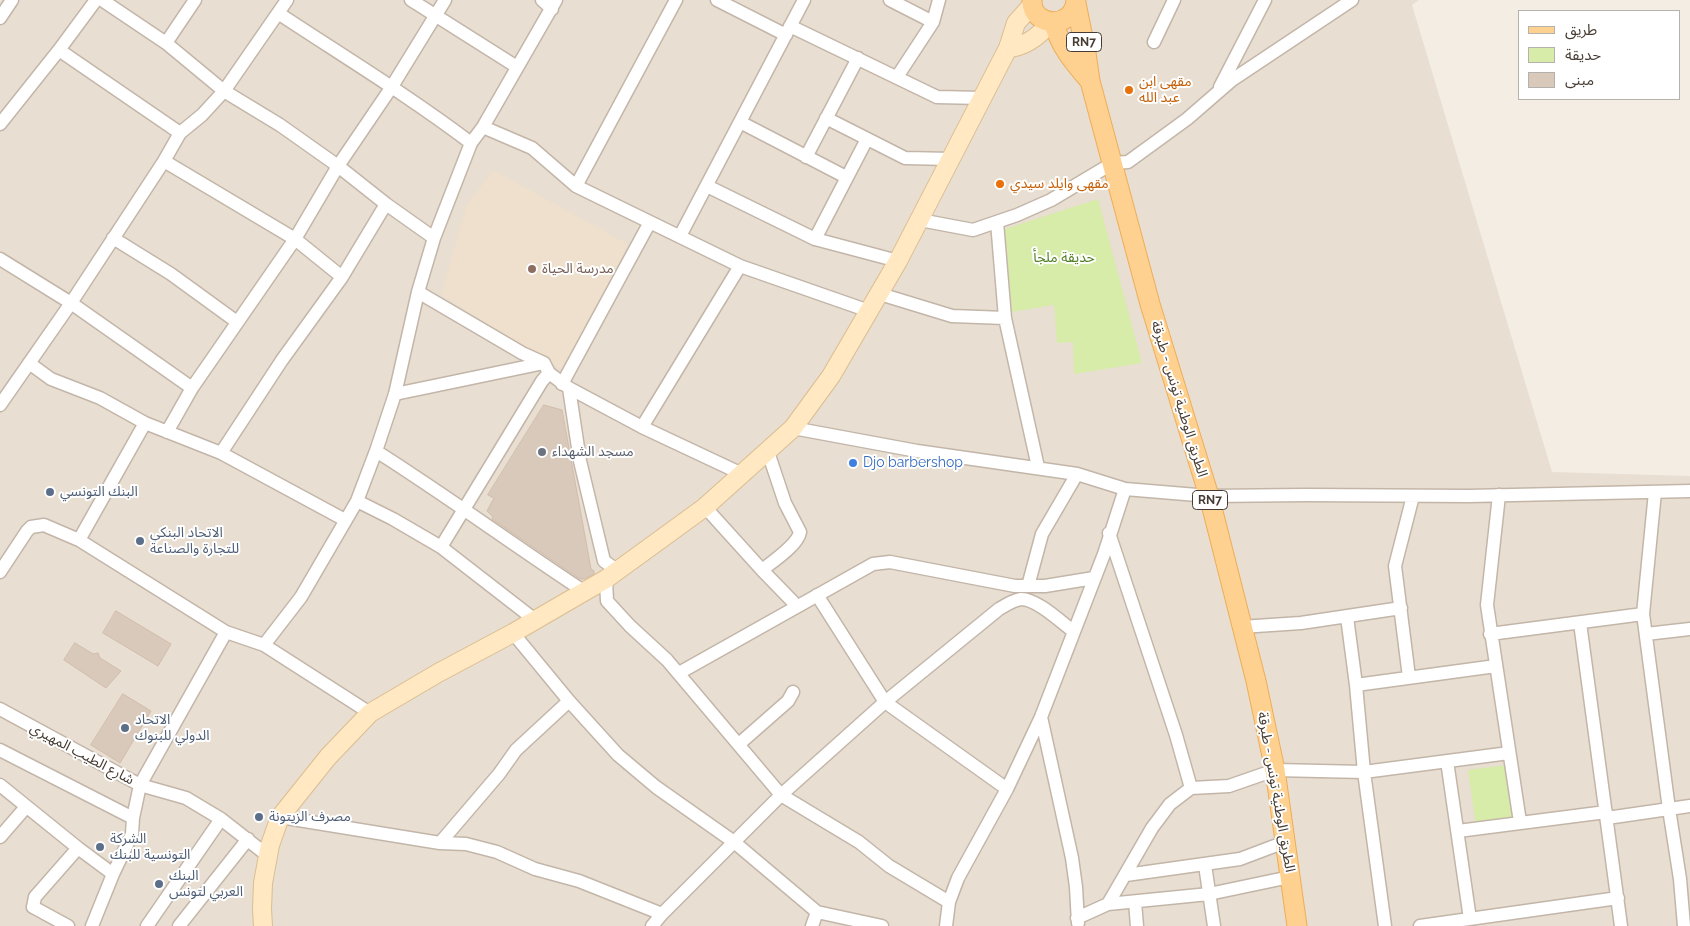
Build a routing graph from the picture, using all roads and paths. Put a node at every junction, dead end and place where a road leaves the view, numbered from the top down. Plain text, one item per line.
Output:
1 (12, 0) edge
2 (96, 0) edge
3 (195, 0) edge
4 (287, 0) edge
5 (411, 0) edge
6 (445, 0) edge
7 (542, 0) edge
8 (676, 0) edge
9 (716, 0) edge
10 (804, 0) edge
11 (890, 0) edge
12 (939, 0) edge
13 (1174, 0) edge
14 (1265, 0) edge
15 (1352, 0) edge
16 (108, 1) edge
17 (1076, 2) edge
18 (1028, 3) edge
19 (554, 4) edge
20 (736, 4) edge
21 (278, 13) junction
22 (435, 15) junction
23 (0, 18) edge
24 (932, 22) junction
25 (1053, 22) junction
26 (788, 30) junction
27 (1154, 42) dead end
28 (166, 44) junction
29 (1008, 48) junction
30 (59, 50) junction
31 (858, 58) junction
32 (517, 67) junction
33 (897, 77) junction
34 (1090, 81) junction
35 (391, 88) junction
36 (224, 91) junction
37 (1217, 92) junction
38 (982, 98) junction
39 (826, 118) junction
40 (740, 122) junction
41 (0, 124) edge
42 (483, 127) junction
43 (180, 133) junction
44 (866, 139) junction
45 (471, 142) junction
46 (806, 157) junction
47 (951, 159) junction
48 (164, 161) junction
49 (1113, 163) junction
50 (338, 166) junction
51 (846, 177) junction
52 (576, 186) junction
53 (707, 186) junction
54 (386, 204) junction
55 (920, 220) junction
56 (650, 222) junction
57 (997, 222) junction
58 (680, 236) junction
59 (113, 238) junction
60 (434, 238) junction
61 (295, 239) junction
62 (815, 239) junction
63 (0, 258) edge
64 (898, 261) junction
65 (740, 266) junction
66 (342, 277) junction
67 (418, 292) junction
68 (880, 294) junction
69 (71, 304) junction
70 (869, 311) junction
71 (1005, 318) junction
72 (238, 322) junction
73 (29, 363) junction
74 (546, 368) junction
75 (566, 386) junction
76 (192, 388) junction
77 (396, 394) junction
78 (0, 405) edge
79 (145, 423) junction
80 (642, 427) junction
81 (793, 428) junction
82 (167, 432) junction
83 (376, 451) junction
84 (768, 452) junction
85 (221, 453) junction
86 (1038, 467) junction
87 (742, 474) junction
88 (1077, 474) junction
89 (1125, 489) junction
90 (1690, 491) edge
91 (1655, 492) junction
92 (1499, 495) junction
93 (1210, 496) junction
94 (1413, 496) junction
95 (357, 501) junction
96 (705, 507) junction
97 (463, 509) junction
98 (345, 520) junction
99 (1109, 534) junction
100 (79, 540) junction
101 (441, 547) junction
102 (762, 570) junction
103 (0, 572) edge
104 (612, 575) junction
105 (1094, 578) junction
106 (1015, 586) junction
107 (1028, 586) junction
108 (585, 592) junction
109 (817, 595) junction
110 (1015, 601) junction
111 (798, 606) junction
112 (1401, 608) junction
113 (1643, 614) junction
114 (1347, 617) junction
115 (535, 620) junction
116 (1580, 623) junction
117 (1241, 627) junction
118 (1690, 629) edge
119 (1073, 631) junction
120 (226, 632) junction
121 (513, 633) junction
122 (1490, 634) junction
123 (1646, 634) junction
124 (264, 645) junction
125 (1496, 666) junction
126 (679, 673) junction
127 (1409, 677) junction
128 (1356, 685) junction
129 (793, 692) dead end
130 (569, 701) junction
131 (885, 702) junction
132 (0, 709) edge
133 (370, 712) junction
134 (1041, 717) junction
135 (739, 744) junction
136 (0, 750) edge
137 (1509, 753) junction
138 (1447, 761) junction
139 (1275, 770) junction
140 (1364, 772) junction
141 (0, 785) edge
142 (140, 785) junction
143 (1191, 788) junction
144 (1007, 789) junction
145 (781, 795) junction
146 (1690, 806) edge
147 (26, 807) junction
148 (1669, 809) junction
149 (1607, 815) junction
150 (280, 817) junction
151 (133, 818) junction
152 (221, 820) junction
153 (1520, 822) junction
154 (1458, 831) junction
155 (0, 837) edge
156 (248, 839) junction
157 (734, 842) junction
158 (1285, 842) junction
159 (440, 843) junction
160 (78, 848) junction
161 (268, 855) junction
162 (1205, 865) junction
163 (113, 874) junction
164 (1126, 876) junction
165 (1290, 877) junction
166 (1209, 894) junction
167 (1618, 898) junction
168 (949, 902) junction
169 (1135, 902) junction
170 (1108, 904) junction
171 (817, 912) junction
172 (662, 914) junction
173 (1478, 921) edge
174 (1078, 922) edge
175 (68, 926) edge
176 (92, 926) edge
177 (147, 926) edge
178 (179, 926) edge
179 (263, 926) edge
180 (652, 926) edge
181 (812, 926) edge
182 (882, 926) edge
183 (946, 926) edge
184 (1137, 926) edge
185 (1214, 926) edge
186 (1297, 926) edge
187 (1386, 926) edge
188 (1420, 926) edge
189 (1621, 926) edge
190 (1684, 926) edge

1 - 23 street
2 - 30 street
3 - 28 street
4 - 21 street
5 - 22 street
6 - 22 street
7 - 19 street
8 - 52 street
9 - 20 street
10 - 26 street
11 - 24 street
12 - 24 street
13 - 27 street
14 - 37 street
15 - 37 street
16 - 28 street
17 - 25 main road, RN7
17 - 34 main road, الطريق الوطنية تونس - طبرقة / RN7
18 - 25 main road, RN7
18 - 29 main road
19 - 32 street
20 - 26 street
21 - 35 street
21 - 36 street
22 - 32 street
22 - 35 street
24 - 33 street
25 - 29 main road
25 - 34 main road, الطريق الوطنية تونس - طبرقة / RN7
26 - 31 street
26 - 40 street
28 - 36 street
29 - 38 main road
30 - 41 street
30 - 43 street
31 - 33 street
31 - 39 street
32 - 42 street
33 - 38 street
34 - 49 main road, الطريق الوطنية تونس - طبرقة / RN7
35 - 45 street
35 - 50 street
36 - 43 street
36 - 50 street
37 - 49 street
38 - 47 main road
39 - 44 street
39 - 46 street
40 - 46 street
40 - 53 street
42 - 45 street
42 - 52 street
43 - 48 street
44 - 47 street
44 - 51 street
45 - 60 street
46 - 51 street
47 - 55 main road
48 - 59 street
48 - 61 street
49 - 57 street
49 - 93 main road, الطريق الوطنية تونس - طبرقة / RN7
50 - 54 street
50 - 61 street
51 - 62 street
52 - 56 street
53 - 58 street
53 - 62 street
54 - 60 street
54 - 66 street
55 - 57 street
55 - 64 main road
56 - 58 street
56 - 75 street
57 - 71 street
58 - 65 street
59 - 69 street
59 - 72 street
60 - 67 street
61 - 66 street
61 - 72 street
62 - 64 street
63 - 69 street
64 - 68 main road
65 - 70 street
65 - 80 street
66 - 85 street
67 - 74 street
67 - 77 street
68 - 70 main road
68 - 71 street
69 - 73 street
69 - 76 street
70 - 81 main road
71 - 86 street
72 - 76 street
73 - 78 street
73 - 79 street
74 - 75 street
74 - 77 street
74 - 97 street
75 - 80 street
75 - 104 street
76 - 82 street
77 - 83 street
79 - 82 street
79 - 100 street
80 - 87 street
81 - 84 main road
81 - 86 street
82 - 85 street
83 - 95 street
83 - 97 street
84 - 87 main road
84 - 102 street
85 - 98 street
86 - 88 street
87 - 96 main road
88 - 89 street
88 - 107 street
89 - 93 street
89 - 99 street
90 - 91 street
91 - 92 street
91 - 113 street
92 - 94 street
92 - 122 street
93 - 94 street
93 - 117 main road, الطريق الوطنية تونس - طبرقة / RN7
94 - 112 street
95 - 98 street
95 - 101 street
96 - 102 street
96 - 104 main road
97 - 101 street
97 - 108 street
98 - 124 street
99 - 105 street
99 - 143 street
100 - 103 street
100 - 120 street
101 - 115 street
102 - 111 street
104 - 108 main road
104 - 126 street
105 - 107 street
105 - 119 street
106 - 107 street
106 - 109 street
106 - 110 street
108 - 115 main road
109 - 111 street
109 - 131 street
110 - 119 street
110 - 131 street
111 - 126 street
112 - 114 street
112 - 127 street
113 - 116 street
113 - 123 street
114 - 117 street
114 - 128 street
115 - 121 main road
116 - 122 street
116 - 149 street
117 - 139 main road, الطريق الوطنية تونس - طبرقة / RN7
118 - 123 street
119 - 134 street
120 - 124 street
120 - 142 street
121 - 130 street
121 - 133 main road
122 - 125 street
123 - 148 street
124 - 133 street
125 - 127 street
125 - 137 street
126 - 135 street
127 - 128 street
128 - 140 street
129 - 135 street
130 - 157 street
130 - 159 street
131 - 144 street
131 - 145 street
132 - 142 street, شارع الطيب المهيري
133 - 150 main road
134 - 144 street
134 - 174 street
135 - 145 street
136 - 151 street
137 - 138 street
137 - 153 street
138 - 140 street
138 - 154 street
139 - 140 street
139 - 143 street
139 - 158 main road, الطريق الوطنية تونس - طبرقة / RN7
140 - 187 street
141 - 147 street
142 - 151 street
142 - 152 street, شارع الطيب المهيري
143 - 164 street
144 - 168 street
145 - 157 street
145 - 168 street
146 - 148 street
147 - 155 street
147 - 160 street
148 - 149 street
148 - 190 street
149 - 153 street
149 - 167 street
150 - 159 street
150 - 161 main road
151 - 163 street
152 - 156 street, شارع الطيب المهيري
152 - 177 street
153 - 154 street
154 - 173 street
156 - 161 street, شارع الطيب المهيري
156 - 178 street
157 - 171 street
157 - 172 street
158 - 162 street
158 - 165 main road, الطريق الوطنية تونس - طبرقة / RN7
159 - 172 street
160 - 163 street
160 - 175 street
161 - 179 main road
162 - 164 street
162 - 166 street
163 - 176 street
164 - 170 street
165 - 166 street
165 - 186 main road, الطريق الوطنية تونس - طبرقة / RN7
166 - 169 street
166 - 185 street
167 - 173 street
167 - 189 street
168 - 183 street
169 - 170 street
169 - 184 street
170 - 174 street
171 - 181 street
171 - 182 street
172 - 180 street
173 - 188 street

